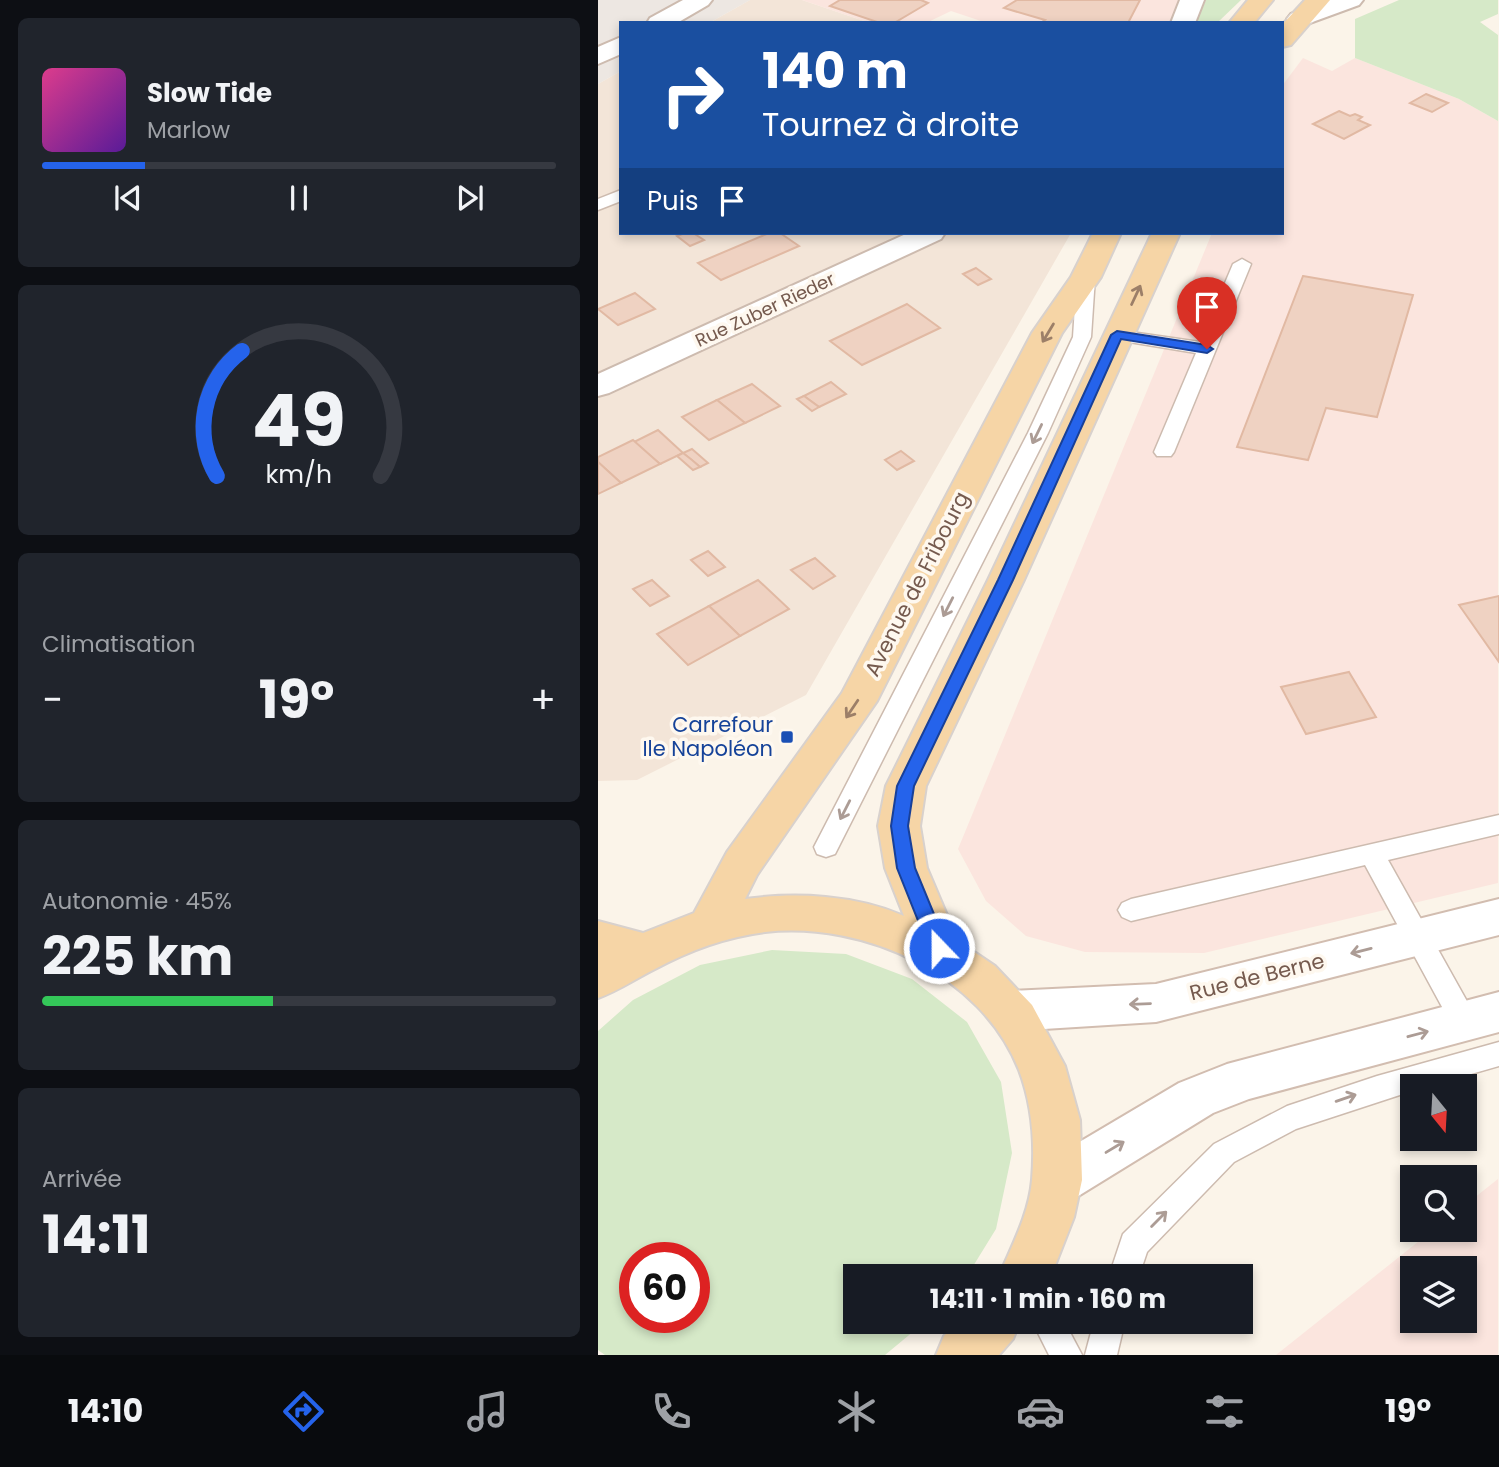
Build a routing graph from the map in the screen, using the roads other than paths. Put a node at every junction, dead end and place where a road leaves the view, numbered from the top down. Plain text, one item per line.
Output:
1 (700, 0) edge
2 (1192, 0) edge
3 (1261, 0) edge
4 (1318, 0) edge
5 (1351, 0) edge
6 (1299, 19) junction
7 (663, 21) edge
8 (1183, 21) edge
9 (1243, 21) edge
10 (1284, 38) edge
11 (619, 45) edge
12 (598, 57) edge
13 (619, 196) edge
14 (598, 205) edge
15 (927, 235) edge
16 (1106, 235) edge
17 (1165, 235) edge
18 (1242, 264) dead end
19 (1086, 277) junction
20 (1117, 335) junction
21 (1207, 349) junction
22 (598, 386) edge
23 (1164, 452) dead end
24 (1499, 824) edge
25 (826, 847) dead end
26 (1372, 853) junction
27 (1131, 910) dead end
28 (1499, 917) edge
29 (710, 925) junction
30 (1419, 937) junction
31 (598, 939) edge
32 (939, 948) junction
33 (643, 951) junction
34 (598, 979) edge
35 (1011, 1011) junction
36 (1481, 1017) edge
37 (1499, 1054) edge
38 (1056, 1182) junction
39 (1030, 1264) edge
40 (1128, 1264) edge
41 (982, 1334) edge
42 (1054, 1334) edge
43 (1107, 1334) edge
44 (963, 1355) edge
45 (1066, 1355) edge
46 (1101, 1355) edge

1 - 7 street
2 - 8 street
3 - 9 main road
4 - 6 main road
5 - 6 street
6 - 10 main road
11 - 12 street
13 - 14 lane
15 - 22 street, Rue Zuber Rieder
16 - 19 main road, Avenue de Fribourg
20 -> 17 main road
18 - 21 lane
19 -> 25 lane
19 -> 29 main road, Avenue de Fribourg
20 - 21 lane
20 - 32 main road
21 - 23 lane
24 - 26 lane
26 - 27 lane
26 - 30 lane
28 - 30 street, Rue de Berne
29 - 32 main road
29 - 33 main road
30 -> 35 street, Rue de Berne
30 - 36 lane
31 - 33 main road
32 - 35 main road
33 - 34 main road
35 - 38 main road
38 -> 36 street
40 -> 37 lane
38 - 39 main road
41 - 44 main road
42 - 45 lane
43 - 46 lane

